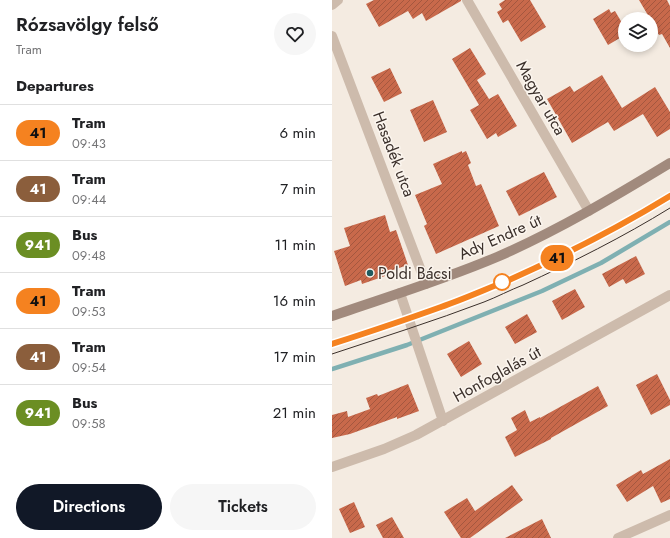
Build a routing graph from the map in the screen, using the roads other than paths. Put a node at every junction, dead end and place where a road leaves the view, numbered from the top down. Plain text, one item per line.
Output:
1 (338, 0) edge
2 (467, 0) edge
3 (332, 5) edge
4 (332, 36) edge
5 (670, 163) edge
6 (589, 211) junction
7 (426, 284) junction
8 (400, 293) junction
9 (670, 295) edge
10 (332, 316) edge
11 (444, 421) junction
12 (332, 467) edge
13 (670, 515) edge
14 (618, 538) edge

1 - 3 street
2 - 6 street, Magyar utca
4 - 7 street, Hasadék utca
5 - 6 street, Ady Endre út
6 - 7 street, Ady Endre út
7 - 8 street, Ady Endre út
8 - 10 street, Ady Endre út
8 - 11 street
9 - 11 street, Honfoglalás út
11 - 12 street, Honfoglalás út
13 - 14 street

